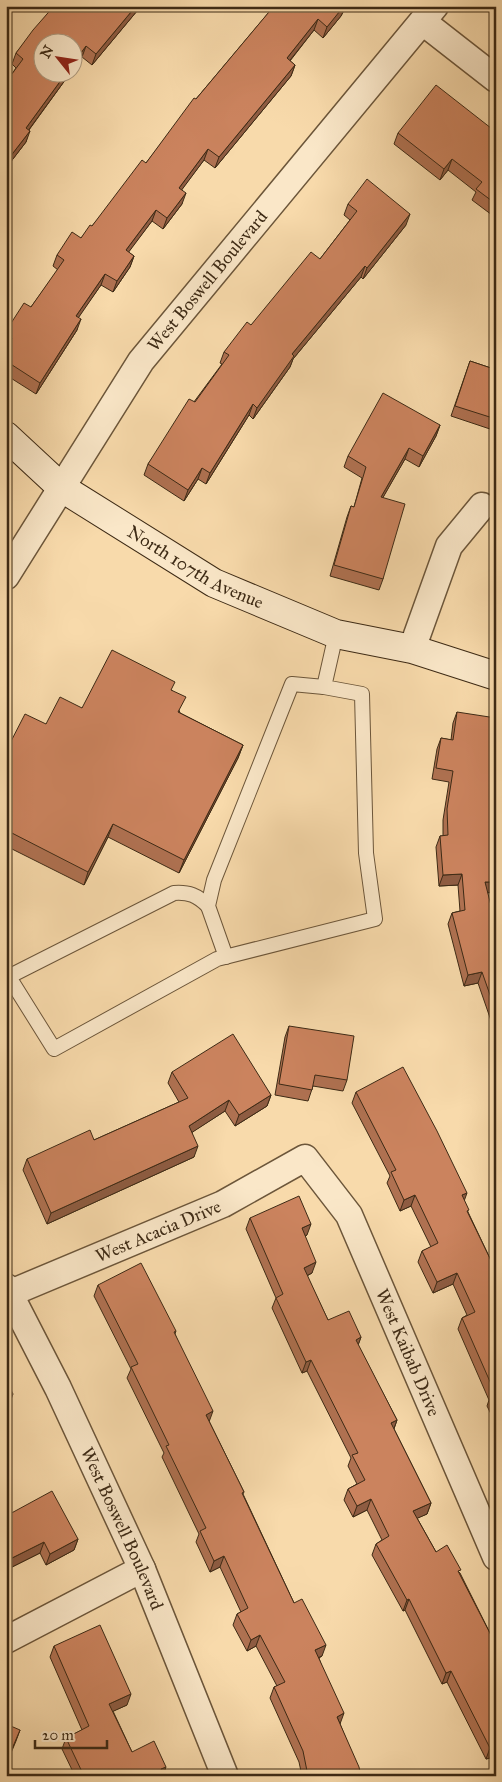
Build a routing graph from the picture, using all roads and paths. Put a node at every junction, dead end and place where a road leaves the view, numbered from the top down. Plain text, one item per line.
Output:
1 (429, 14) edge
2 (496, 79) edge
3 (6, 436) edge
4 (62, 488) junction
5 (482, 506) dead end
6 (6, 576) edge
7 (336, 634) junction
8 (412, 649) junction
9 (496, 676) edge
10 (324, 687) junction
11 (208, 906) junction
12 (226, 957) junction
13 (8, 978) edge
14 (305, 1158) joint
15 (7, 1292) edge
16 (496, 1557) edge
17 (142, 1569) junction
18 (6, 1640) edge
19 (225, 1776) edge

1 - 2 street
1 - 4 street, West Boswell Boulevard
3 - 4 street, North 107th Avenue
4 - 6 street, West Boswell Boulevard
4 - 7 street, North 107th Avenue
5 - 8 street
7 - 8 street, North 107th Avenue
7 - 10 lane
8 - 9 street, North 107th Avenue
10 - 11 lane
10 - 12 lane
11 - 12 lane
11 - 13 lane
12 - 13 lane
14 - 15 street, West Acacia Drive
14 - 16 street, West Kaibab Drive
15 - 17 street, West Boswell Boulevard
17 - 18 street
17 - 19 street, West Boswell Boulevard

